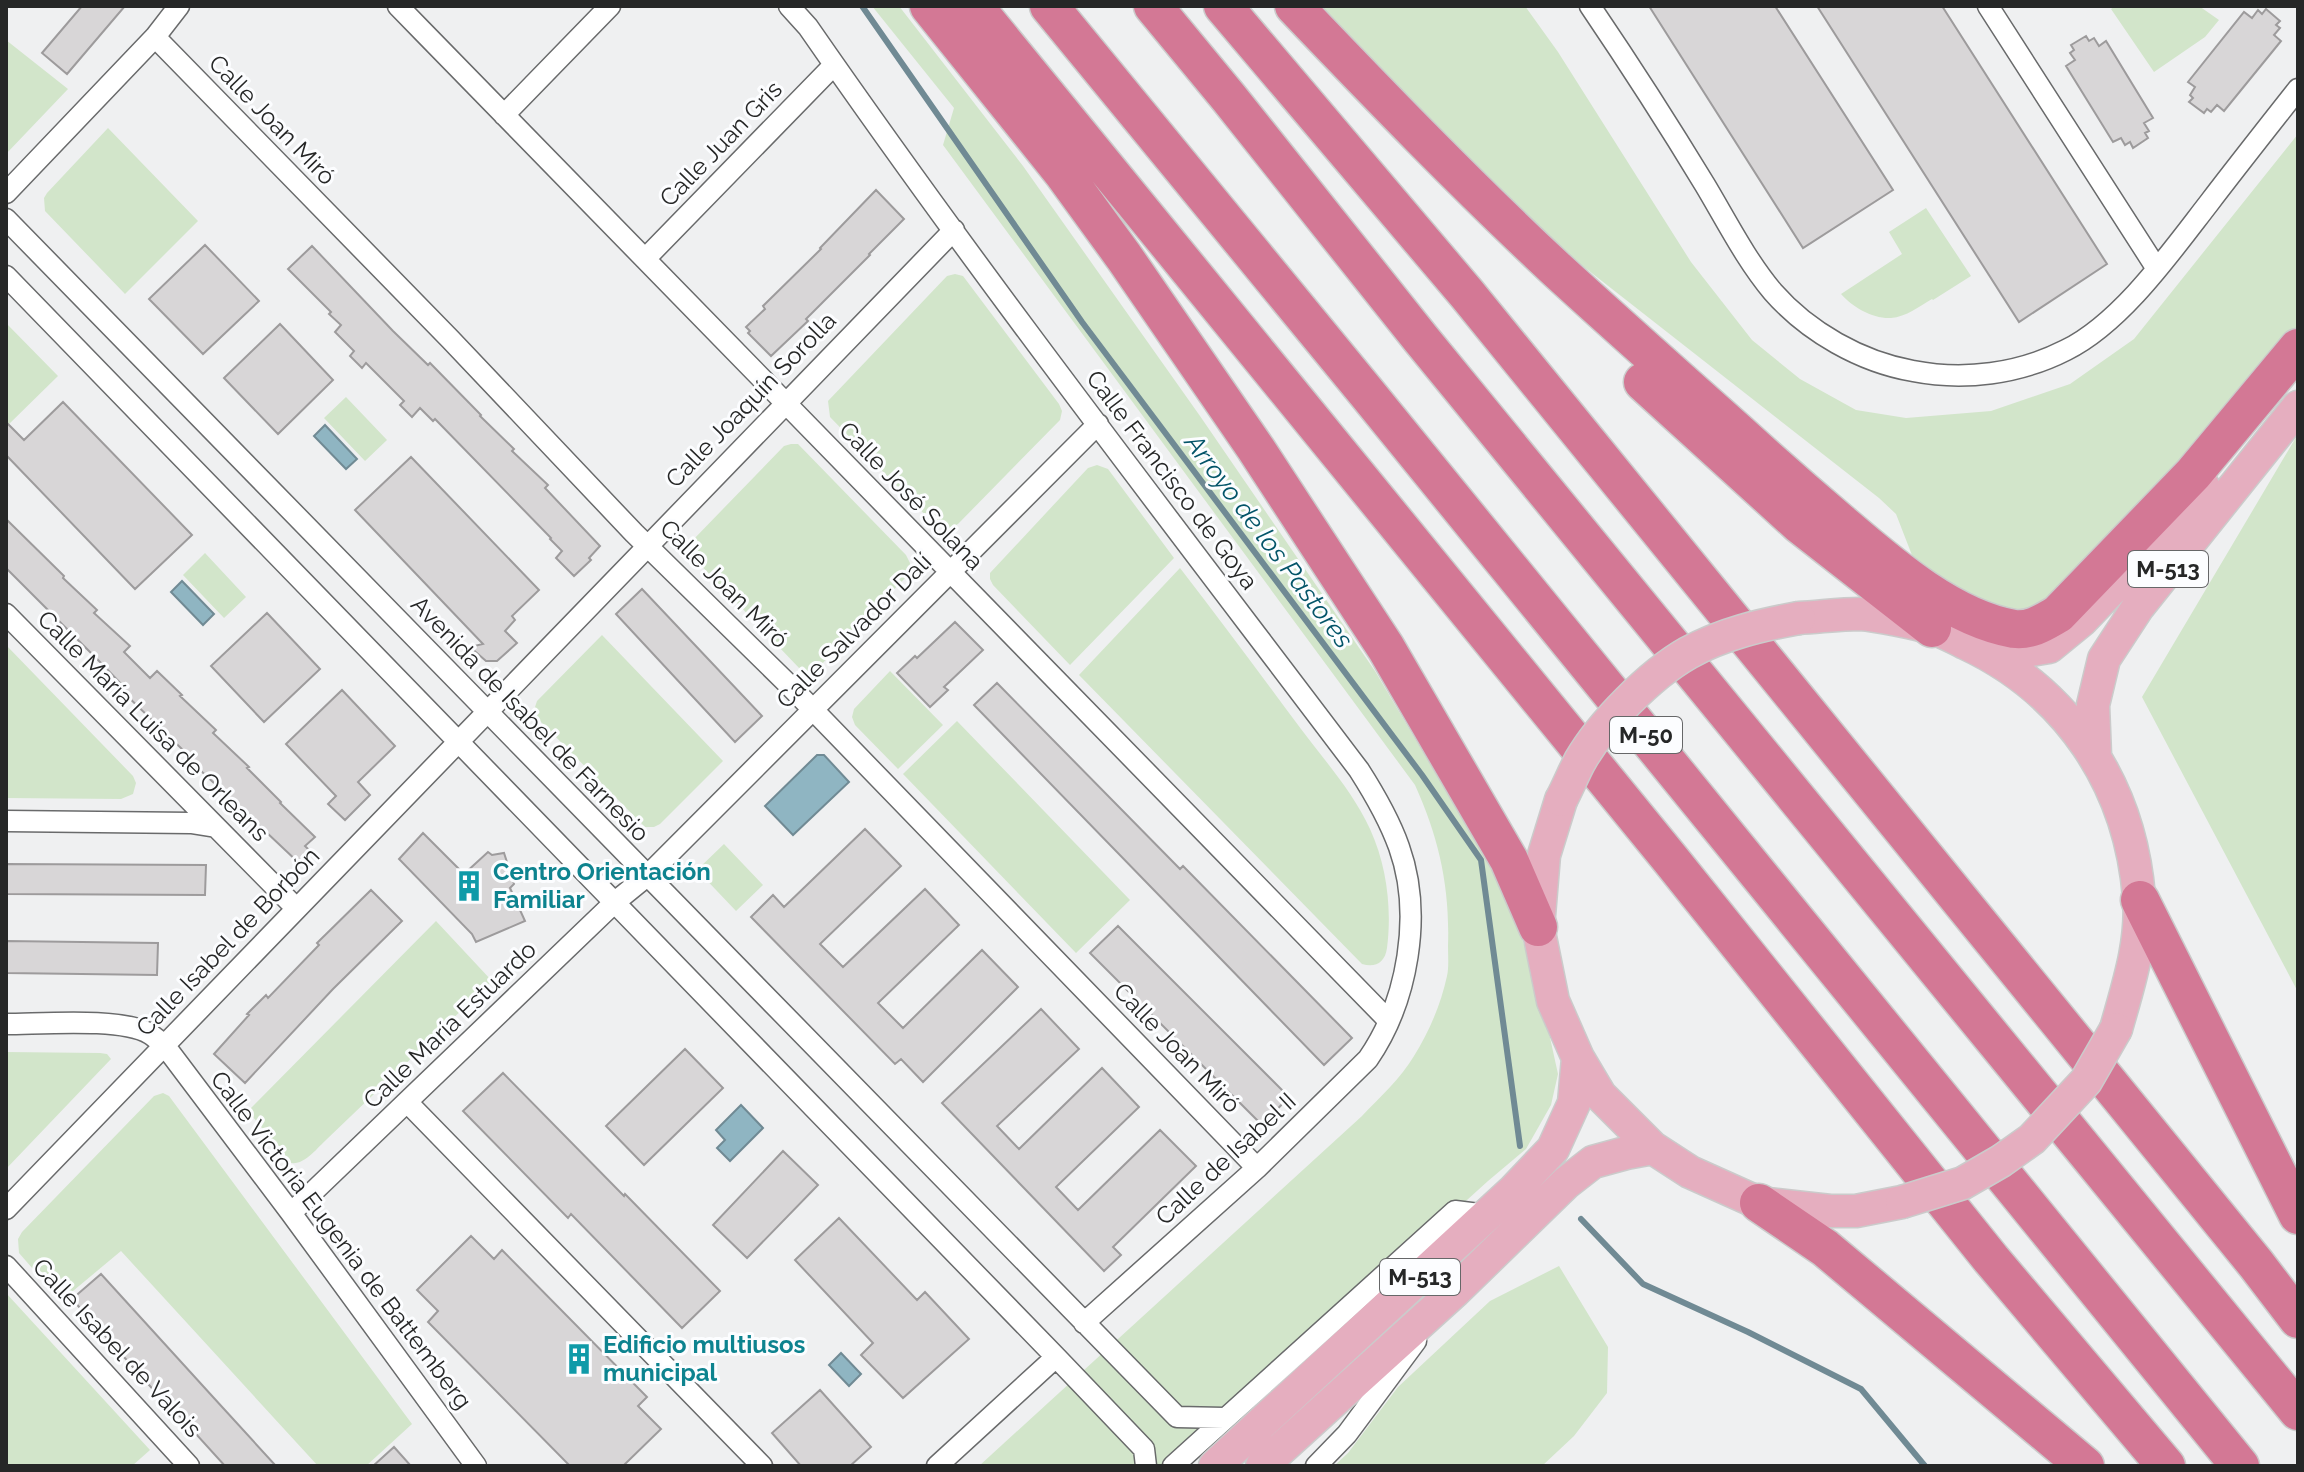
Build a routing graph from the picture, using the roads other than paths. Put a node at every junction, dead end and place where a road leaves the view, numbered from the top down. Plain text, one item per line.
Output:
1 (179, 6) edge
2 (398, 6) edge
3 (610, 6) edge
4 (789, 6) edge
5 (929, 6) edge
6 (974, 6) edge
7 (1049, 6) edge
8 (1153, 6) edge
9 (1223, 6) edge
10 (1268, 6) edge
11 (1294, 6) edge
12 (1590, 6) edge
13 (1988, 6) edge
14 (155, 37) junction
15 (834, 65) junction
16 (2298, 89) edge
17 (504, 115) junction
18 (6, 193) edge
19 (6, 219) edge
20 (954, 230) junction
21 (645, 259) junction
22 (2157, 269) junction
23 (6, 276) edge
24 (2298, 348) edge
25 (2298, 370) edge
26 (786, 403) junction
27 (2298, 407) edge
28 (1098, 424) junction
29 (647, 545) junction
30 (948, 573) junction
31 (6, 614) edge
32 (1932, 628) junction
33 (1992, 656) junction
34 (812, 710) junction
35 (487, 712) junction
36 (458, 742) junction
37 (2095, 756) junction
38 (6, 821) edge
39 (216, 827) junction
40 (647, 876) junction
41 (2140, 900) junction
42 (615, 902) junction
43 (296, 908) junction
44 (1538, 927) junction
45 (1389, 1021) junction
46 (6, 1024) edge
47 (165, 1046) junction
48 (1578, 1058) junction
49 (407, 1102) junction
50 (1653, 1148) junction
51 (1257, 1168) junction
52 (1759, 1203) junction
53 (6, 1209) edge
54 (291, 1213) junction
55 (1487, 1215) junction
56 (2298, 1215) edge
57 (6, 1266) edge
58 (1455, 1291) junction
59 (2298, 1319) edge
60 (1084, 1323) junction
61 (1056, 1357) junction
62 (2298, 1411) edge
63 (1224, 1418) junction
64 (189, 1466) edge
65 (476, 1466) edge
66 (762, 1466) edge
67 (937, 1466) edge
68 (1146, 1466) edge
69 (1173, 1466) edge
70 (1215, 1466) edge
71 (1262, 1466) edge
72 (1316, 1466) edge
73 (2085, 1466) edge
74 (2166, 1466) edge
75 (2240, 1466) edge

1 - 14 street
2 - 17 street, Calle José Solana
3 - 17 street
4 - 15 street, Calle Francisco de Goya
5 - 44 highway
6 - 74 highway
7 - 75 highway, M-50
8 - 62 highway
9 - 59 highway
10 - 32 highway
11 - 24 highway
12 - 22 street
13 - 22 street
14 - 18 street
14 - 29 street, Calle Joan Miró
15 - 20 street, Calle Francisco de Goya
15 - 21 street, Calle Juan Gris
16 - 22 street
17 - 21 street, Calle José Solana
19 - 35 street, Avenida de Isabel de Farnesio
20 - 26 street, Calle Joaquín Sorolla
20 - 28 street, Calle Francisco de Goya
21 - 26 street, Calle José Solana
23 - 36 street
25 - 33 main road, M-513
26 - 29 street, Calle Joaquín Sorolla
26 - 30 street, Calle José Solana
27 - 37 main road, M-513
28 - 30 street, Calle Salvador Dalí
28 - 45 street, Calle Francisco de Goya
29 - 34 street, Calle Joan Miró
29 - 35 street, Calle Joaquín Sorolla
30 - 34 street, Calle Salvador Dalí
30 - 45 street, Calle José Solana
31 - 39 street, Calle María Luisa de Orleans
32 - 33 main road, M-513
32 - 44 main road, M-513, bridge
33 - 37 main road, M-513
34 - 40 street, Calle Salvador Dalí
34 - 51 street, Calle Joan Miró
35 - 36 street, Calle Isabel de Borbón
35 - 40 street, Avenida de Isabel de Farnesio
36 - 42 street
36 - 43 street, Calle Isabel de Borbón
37 - 41 main road, M-513
38 - 39 street
39 - 43 street, Calle María Luisa de Orleans
40 - 42 street, Calle María Estuardo
40 - 60 street, Avenida de Isabel de Farnesio
41 - 52 main road, M-513, bridge
41 - 56 highway
42 - 49 street, Calle María Estuardo
42 - 61 street
43 - 47 street, Calle Isabel de Borbón
44 - 48 main road, M-513
45 - 51 street, Calle de Isabel II
46 - 47 street
47 - 53 street, Calle Isabel de Borbón
47 - 54 street, Calle Victoria Eugenia de Battemberg
48 - 50 main road, M-513
48 - 55 main road, M-513
49 - 54 street, Calle María Estuardo
49 - 66 street
50 - 52 main road, M-513
50 - 58 main road, M-513
51 - 60 street, Calle de Isabel II
52 - 73 highway
54 - 65 street, Calle Victoria Eugenia de Battemberg
55 - 63 street
55 - 70 main road, M-513
57 - 64 street, Calle Isabel de Valois
58 - 71 main road, M-513
58 - 72 street
60 - 63 street, Avenida de Isabel de Farnesio
61 - 67 street
61 - 68 street
63 - 69 street

